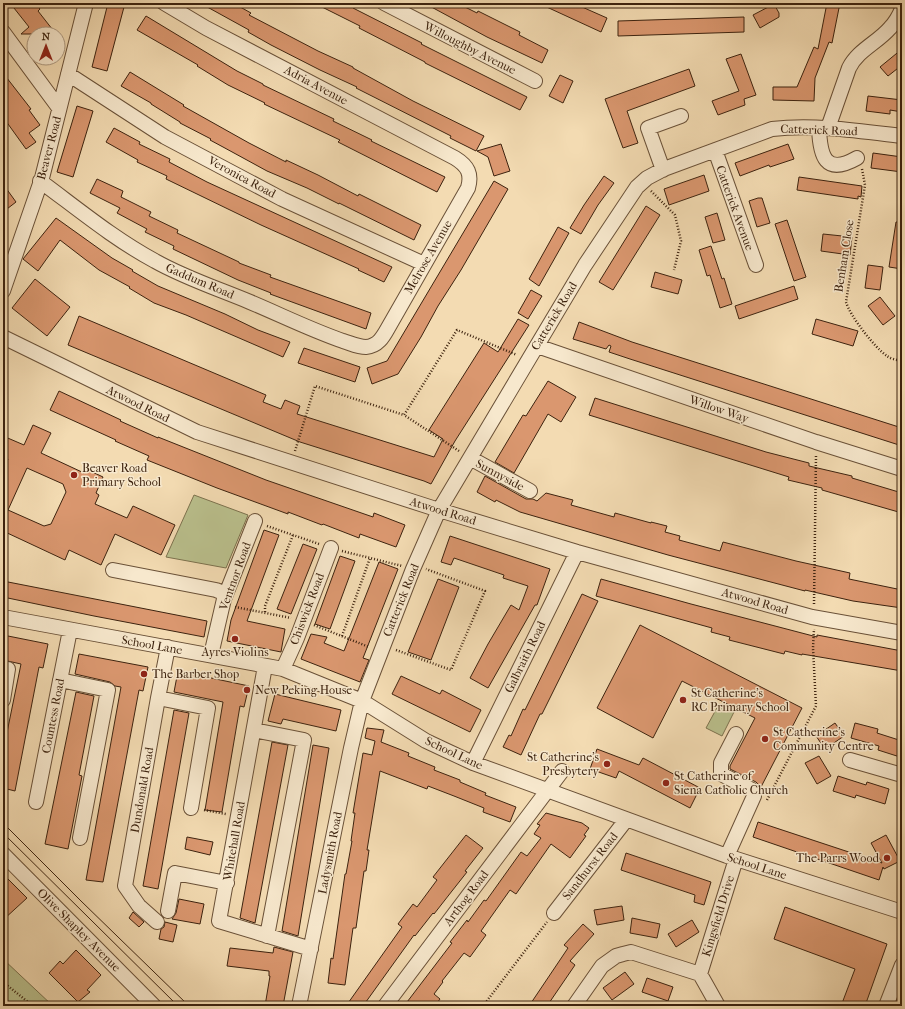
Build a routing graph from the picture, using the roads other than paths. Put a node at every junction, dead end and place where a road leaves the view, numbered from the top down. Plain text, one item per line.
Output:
1 (86, 3) edge
2 (164, 3) edge
3 (384, 3) edge
4 (902, 9) edge
5 (3, 32) edge
6 (68, 74) junction
7 (535, 82) dead end
8 (59, 108) junction
9 (681, 116) dead end
10 (824, 128) junction
11 (902, 136) edge
12 (715, 150) junction
13 (859, 163) road end
14 (467, 168) joint
15 (663, 170) junction
16 (40, 181) junction
17 (424, 264) junction
18 (756, 265) dead end
19 (3, 292) edge
20 (3, 337) edge
21 (376, 344) joint
22 (537, 346) junction
23 (470, 458) junction
24 (902, 469) edge
25 (530, 491) dead end
26 (439, 510) junction
27 (255, 522) dead end
28 (331, 548) dead end
29 (577, 552) junction
30 (112, 570) dead end
31 (224, 600) junction
32 (3, 617) edge
33 (70, 630) junction
34 (902, 633) edge
35 (168, 647) junction
36 (211, 655) junction
37 (266, 666) junction
38 (3, 669) edge
39 (283, 669) junction
40 (60, 680) junction
41 (158, 698) junction
42 (3, 700) edge
43 (362, 701) junction
44 (254, 730) junction
45 (736, 734) dead end
46 (850, 760) dead end
47 (473, 763) junction
48 (562, 771) dead end
49 (902, 775) edge
50 (547, 791) junction
51 (36, 802) dead end
52 (191, 808) road end
53 (626, 820) junction
54 (80, 838) dead end
55 (3, 854) edge
56 (732, 857) junction
57 (227, 883) junction
58 (168, 911) dead end
59 (902, 912) edge
60 (554, 913) road end
61 (157, 922) dead end
62 (267, 936) junction
63 (311, 950) junction
64 (902, 965) edge
65 (700, 974) junction
66 (154, 1006) edge
67 (299, 1006) edge
68 (385, 1006) edge
69 (574, 1006) edge
70 (718, 1006) edge
71 (886, 1006) edge

1 - 6 street, Beaver Road
2 - 14 street, Adria Avenue
3 - 7 street, Willoughby Avenue
4 - 10 street
5 - 8 street
6 - 8 street, Beaver Road
6 - 17 street, Veronica Road
8 - 16 street, Beaver Road
9 - 15 street
10 - 11 street, Catterick Road
10 - 12 street, Catterick Road
10 - 13 street
12 - 15 street, Catterick Road
12 - 18 street, Catterick Avenue
14 - 17 street, Melrose Avenue
15 - 22 street, Catterick Road
16 - 19 street, Beaver Road
16 - 21 street, Gaddum Road
17 - 21 street, Melrose Avenue
20 - 26 street, Atwood Road
22 - 23 street, Catterick Road
22 - 24 street, Willow Way
23 - 25 street, Sunnyside
23 - 26 street, Catterick Road
26 - 29 street, Atwood Road
26 - 43 street, Catterick Road
27 - 31 street, Ventnor Road
28 - 39 street, Chiswick Road
29 - 34 street, Atwood Road
29 - 47 street, Galbraith Road
30 - 31 street
31 - 36 street, Ventnor Road
32 - 33 street, School Lane
33 - 35 street, School Lane
33 - 40 street, Countess Road
35 - 36 street, School Lane
35 - 41 street, Dundonald Road
36 - 37 street, School Lane
37 - 39 street, School Lane
37 - 44 street, Whitehall Road
38 - 42 street
39 - 43 street, School Lane
40 - 51 street, Countess Road
40 - 54 street
41 - 52 street
41 - 61 street, Dundonald Road
43 - 47 street, School Lane
43 - 63 street, Ladysmith Road
44 - 57 street, Whitehall Road
44 - 62 street
45 - 56 street, Kingsfield Drive
46 - 49 street
47 - 50 street, School Lane
48 - 50 street, Arthog Road
50 - 53 street, School Lane
50 - 68 street, Arthog Road
53 - 56 street, School Lane
53 - 60 street, Sandhurst Road
55 - 66 street, Olive Shapley Avenue
56 - 59 street, School Lane
56 - 65 street, Kingsfield Drive
57 - 58 street
57 - 62 street, Whitehall Road
62 - 63 street, Whitehall Road
63 - 67 street, Ladysmith Road
64 - 71 street
65 - 69 street
65 - 70 street

